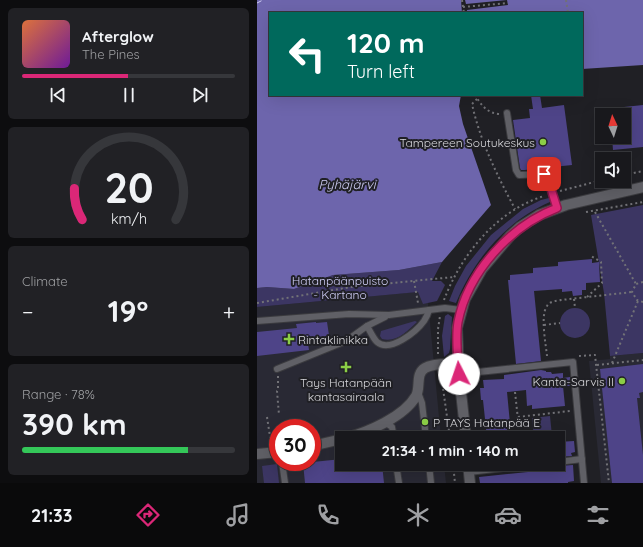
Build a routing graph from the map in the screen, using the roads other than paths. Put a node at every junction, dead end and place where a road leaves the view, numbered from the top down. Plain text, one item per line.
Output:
1 (504, 114) road end
2 (643, 187) edge
3 (557, 208) junction
4 (429, 310) junction
5 (461, 310) junction
6 (389, 315) junction
7 (257, 321) edge
8 (367, 326) junction
9 (458, 363) junction
10 (277, 369) road end
11 (459, 374) junction
12 (418, 392) junction
13 (386, 423) junction
14 (365, 431) edge
15 (393, 431) edge
16 (425, 431) edge
17 (465, 431) edge
18 (335, 441) edge
19 (321, 444) edge
20 (269, 453) edge
21 (257, 454) edge
22 (582, 459) junction
23 (565, 461) edge
24 (283, 471) edge
25 (397, 471) edge
26 (430, 471) edge
27 (469, 471) edge
28 (285, 483) edge
29 (399, 483) edge
30 (431, 483) edge
31 (470, 483) edge
32 (584, 483) edge

1 - 3 lane
2 - 3 street
3 - 5 street
4 - 5 lane
4 - 6 lane
4 - 8 lane
5 - 9 street
6 - 7 lane
6 - 8 lane
8 - 10 lane
9 - 11 street
9 - 12 street
11 - 17 street
11 - 22 lane
12 - 13 street
12 - 16 lane
13 - 14 street
13 - 15 lane
18 - 19 street
20 - 21 street
22 - 23 lane
22 - 32 lane
24 - 28 lane
25 - 29 lane
26 - 30 lane
27 - 31 street

